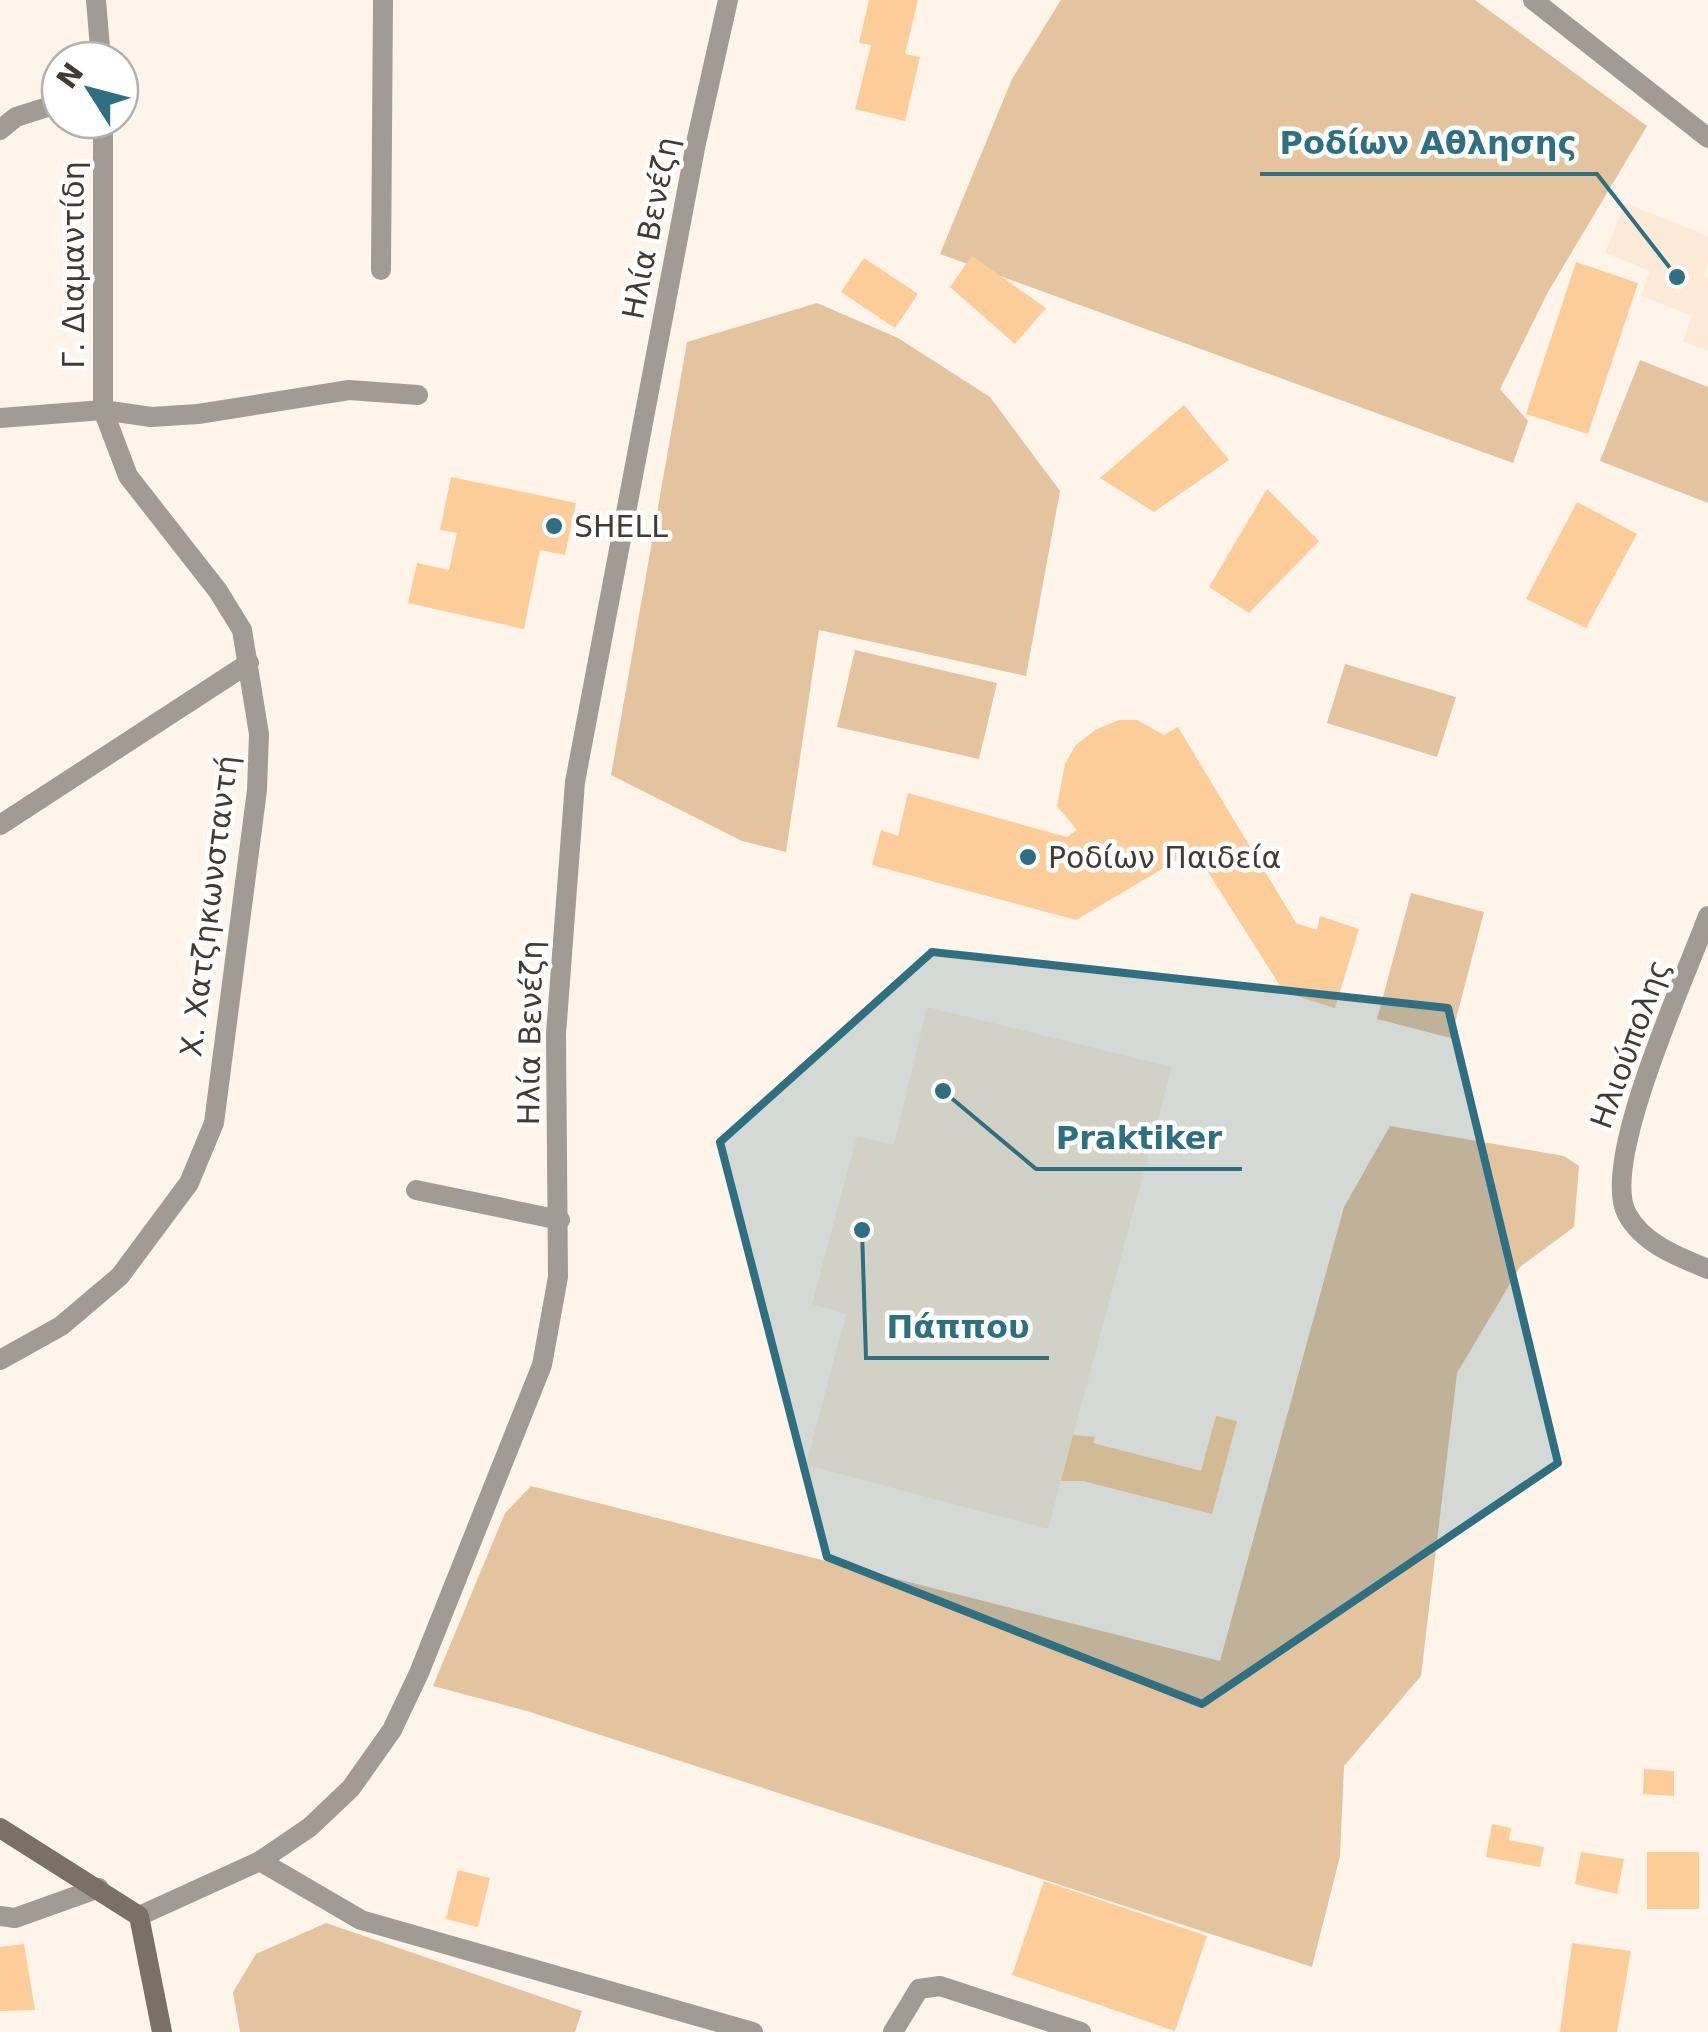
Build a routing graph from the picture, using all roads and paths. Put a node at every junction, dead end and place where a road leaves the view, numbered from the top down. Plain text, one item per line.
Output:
1 (96, 0) edge
2 (383, 0) edge
3 (728, 0) edge
4 (1533, 0) edge
5 (99, 40) edge
6 (40, 109) edge
7 (0, 130) edge
8 (1708, 138) edge
9 (103, 140) edge
10 (381, 270) dead end
11 (418, 395) dead end
12 (103, 410) junction
13 (0, 418) edge
14 (249, 662) junction
15 (0, 826) edge
16 (1708, 916) edge
17 (416, 1190) dead end
18 (560, 1220) junction
19 (1708, 1269) edge
20 (0, 1360) edge
21 (0, 1828) edge
22 (260, 1861) junction
23 (98, 1888) junction
24 (0, 1916) edge
25 (139, 1916) junction
26 (162, 2032) edge
27 (753, 2032) edge
28 (893, 2032) edge
29 (1081, 2032) edge

1 - 5 street
2 - 10 street
3 - 18 street, Ηλία Βενέζη
4 - 8 street
6 - 7 street
9 - 12 street, Γ. Διαμαντίδη
11 - 12 street
12 - 13 street
12 - 14 street, Χ. Χατζηκωνσταντή
14 - 15 street
14 - 20 street, Χ. Χατζηκωνσταντή
16 - 19 street, Ηλιούπολης
17 - 18 street
18 - 22 street, Ηλία Βενέζη
21 - 23 main road
22 - 25 street, Ηλία Βενέζη
22 - 27 street
23 - 24 street
23 - 25 main road
25 - 26 main road
28 - 29 street

